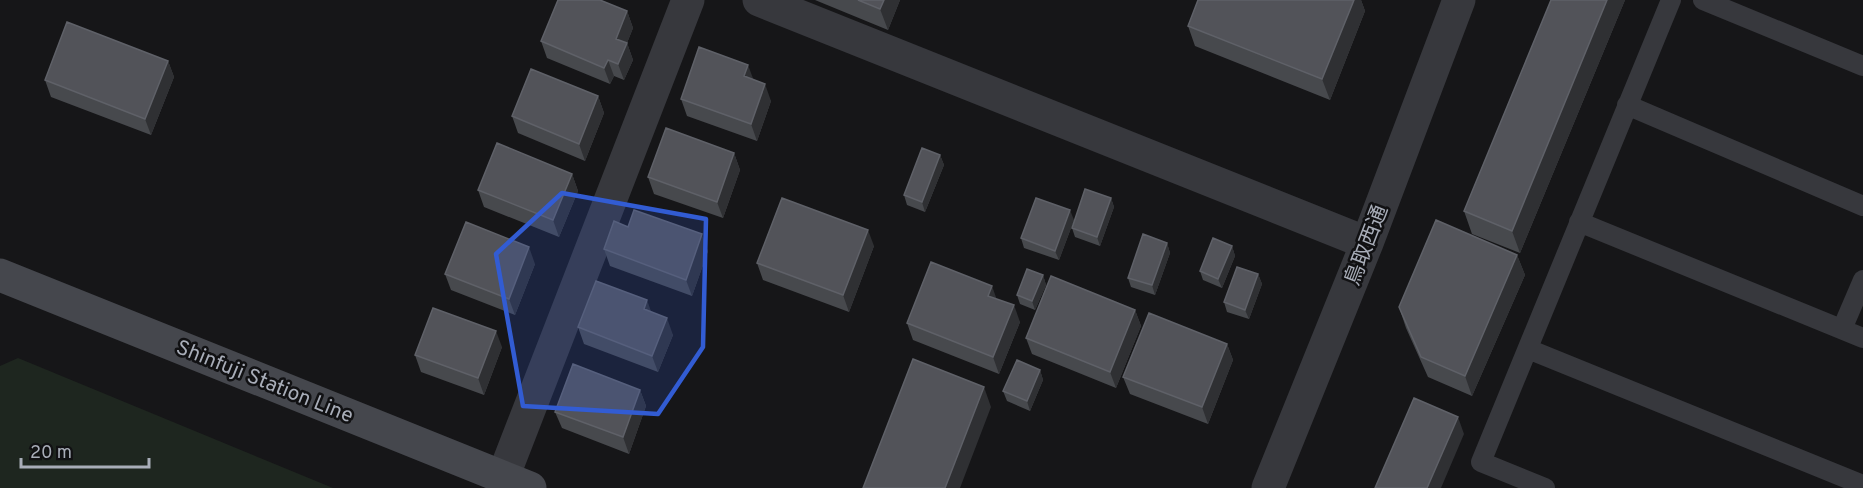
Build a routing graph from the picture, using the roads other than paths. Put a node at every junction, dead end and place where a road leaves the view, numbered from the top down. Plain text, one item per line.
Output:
1 (688, 0) edge
2 (759, 0) edge
3 (1459, 0) edge
4 (1671, 0) edge
5 (1703, 0) edge
6 (1863, 66) edge
7 (1627, 105) junction
8 (1863, 206) edge
9 (1579, 222) junction
10 (1367, 243) junction
11 (0, 275) edge
12 (1863, 280) edge
13 (1842, 329) junction
14 (1863, 338) edge
15 (1528, 349) junction
16 (516, 482) edge
17 (1863, 485) edge
18 (1269, 488) edge
19 (1545, 488) edge

1 - 16 street
2 - 10 street
3 - 10 street, 鳥取西通
4 - 7 lane
5 - 6 lane
7 - 8 lane
7 - 9 lane
9 - 13 lane
9 - 15 lane
10 - 18 street, 鳥取西通
11 - 16 main road, Shinfuji Station Line
12 - 13 lane
13 - 14 lane
15 - 17 lane
15 - 19 lane

